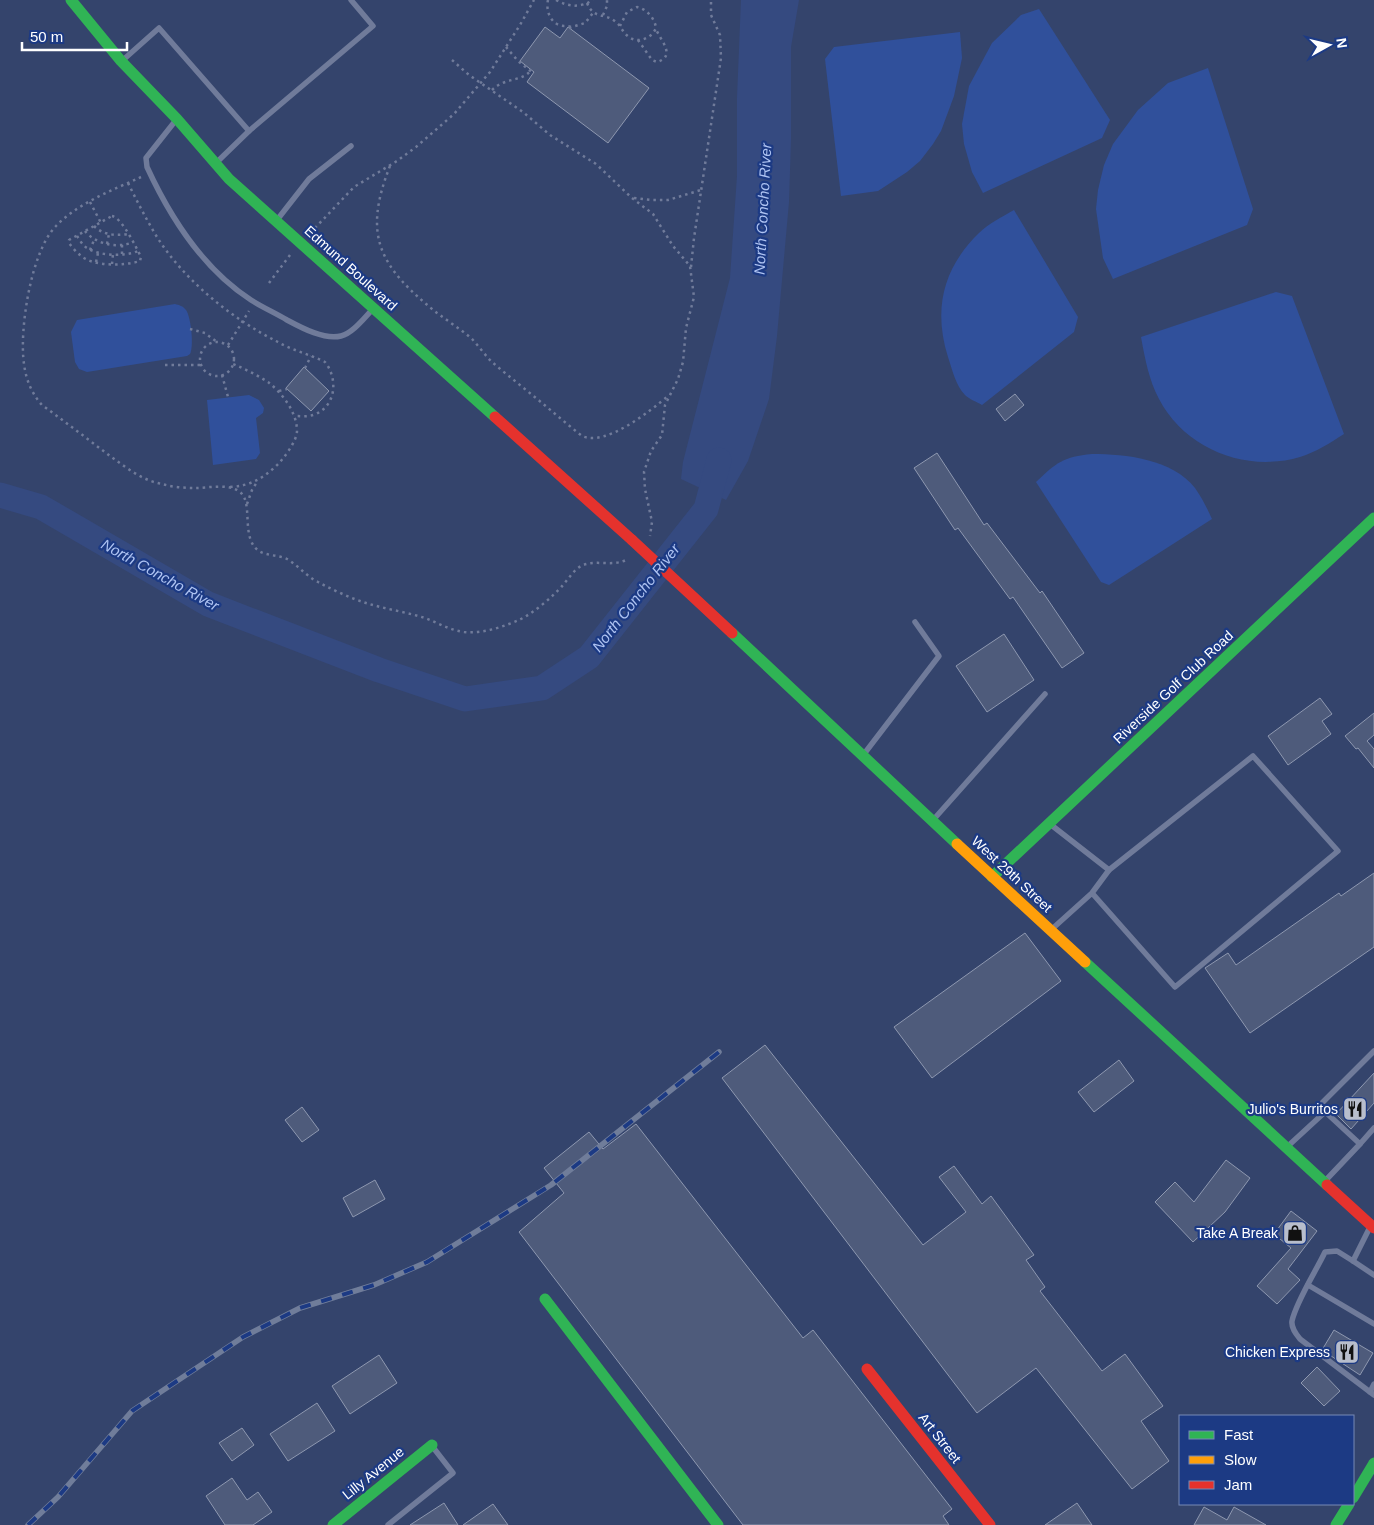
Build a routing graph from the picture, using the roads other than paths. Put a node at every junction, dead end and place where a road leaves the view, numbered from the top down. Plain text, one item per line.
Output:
1 (71, 0) edge
2 (351, 0) edge
3 (121, 61) junction
4 (177, 119) junction
5 (248, 131) junction
6 (350, 146) dead end
7 (215, 163) junction
8 (276, 221) junction
9 (374, 308) junction
10 (1374, 518) edge
11 (632, 540) joint
12 (915, 622) dead end
13 (1045, 694) dead end
14 (863, 756) junction
15 (932, 821) junction
16 (1049, 824) junction
17 (1110, 870) junction
18 (992, 877) junction
19 (1092, 893) junction
20 (1051, 931) junction
21 (1374, 1051) edge
22 (1325, 1112) junction
23 (1374, 1128) edge
24 (1360, 1144) junction
25 (1287, 1147) junction
26 (1324, 1182) junction
27 (1373, 1226) edge
28 (1352, 1261) junction
29 (1374, 1275) edge
30 (1308, 1285) junction
31 (545, 1299) dead end
32 (1374, 1324) edge
33 (866, 1369) dead end
34 (1374, 1384) edge
35 (1372, 1394) edge
36 (432, 1445) joint
37 (1374, 1464) edge
38 (1354, 1496) edge
39 (1348, 1505) edge
40 (333, 1525) edge
41 (388, 1525) edge
42 (718, 1525) edge
43 (990, 1525) edge
44 (1336, 1525) edge

1 - 3 main road, Edmund Boulevard
2 - 5 lane
3 - 4 main road, Edmund Boulevard
3 - 5 lane
4 - 7 main road, Edmund Boulevard
4 - 9 lane
5 - 7 lane
6 - 8 lane
7 - 8 main road, Edmund Boulevard
8 - 9 main road, Edmund Boulevard
9 - 11 main road, Edmund Boulevard
10 - 16 main road, Riverside Golf Club Road
11 - 14 main road, West 29th Street, bridge
12 - 14 lane
13 - 15 lane
14 - 15 main road, West 29th Street
15 - 18 main road, West 29th Street
16 - 17 lane
16 - 18 main road, Riverside Golf Club Road
17 - 19 lane
17 - 19 lane
18 - 20 main road, West 29th Street
19 - 20 lane
20 - 25 main road, West 29th Street
21 - 22 lane
22 - 24 lane
22 - 25 lane
23 - 24 lane
24 - 26 lane
25 - 26 main road, West 29th Street
26 - 27 main road, West 29th Street
27 - 28 lane
28 - 29 lane
28 - 30 lane
30 - 32 lane
30 - 35 lane
31 - 42 main road
33 - 43 main road, Art Street
34 - 35 lane
36 - 40 main road, Lilly Avenue
36 - 41 lane
37 - 38 main road
39 - 44 main road

